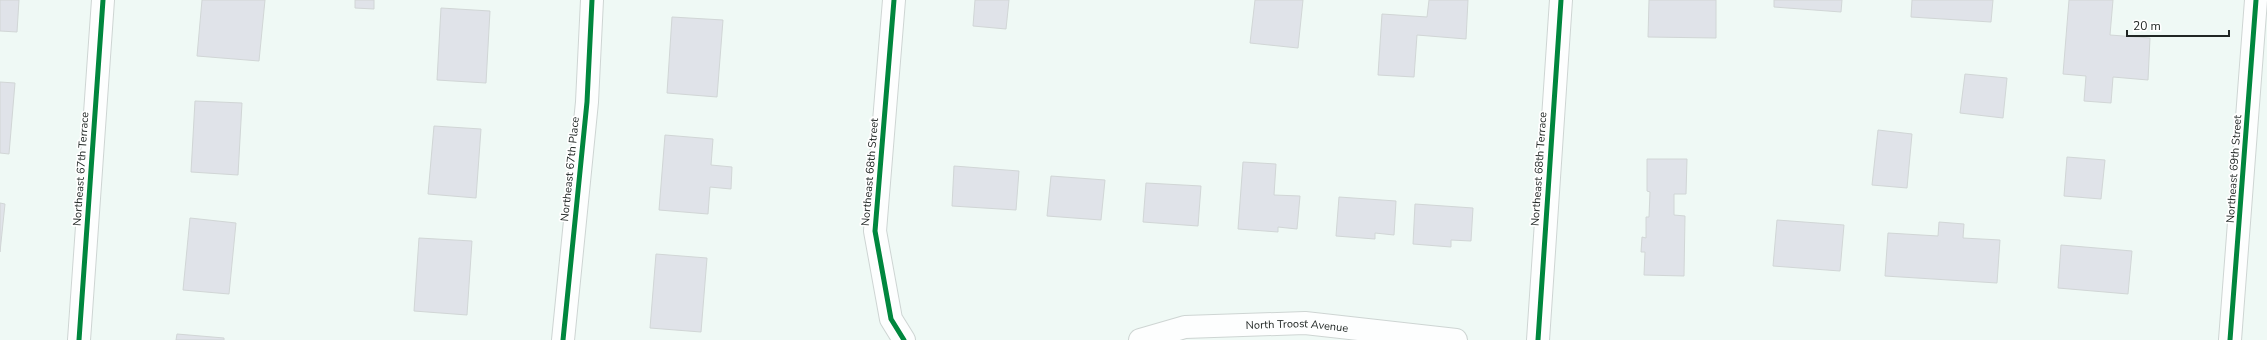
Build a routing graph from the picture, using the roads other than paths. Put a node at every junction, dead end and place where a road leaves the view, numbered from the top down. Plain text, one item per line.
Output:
1 (103, 0) edge
2 (592, 0) edge
3 (894, 0) edge
4 (1561, 0) edge
5 (2256, 0) edge
6 (79, 340) edge
7 (563, 340) edge
8 (904, 340) edge
9 (1140, 340) edge
10 (1456, 340) edge
11 (1538, 340) edge
12 (2230, 340) edge

1 - 6 street, Northeast 67th Terrace
2 - 7 street, Northeast 67th Place
3 - 8 street, Northeast 68th Street
4 - 11 street, Northeast 68th Terrace
5 - 12 street, Northeast 69th Street
9 - 10 street, North Troost Avenue

